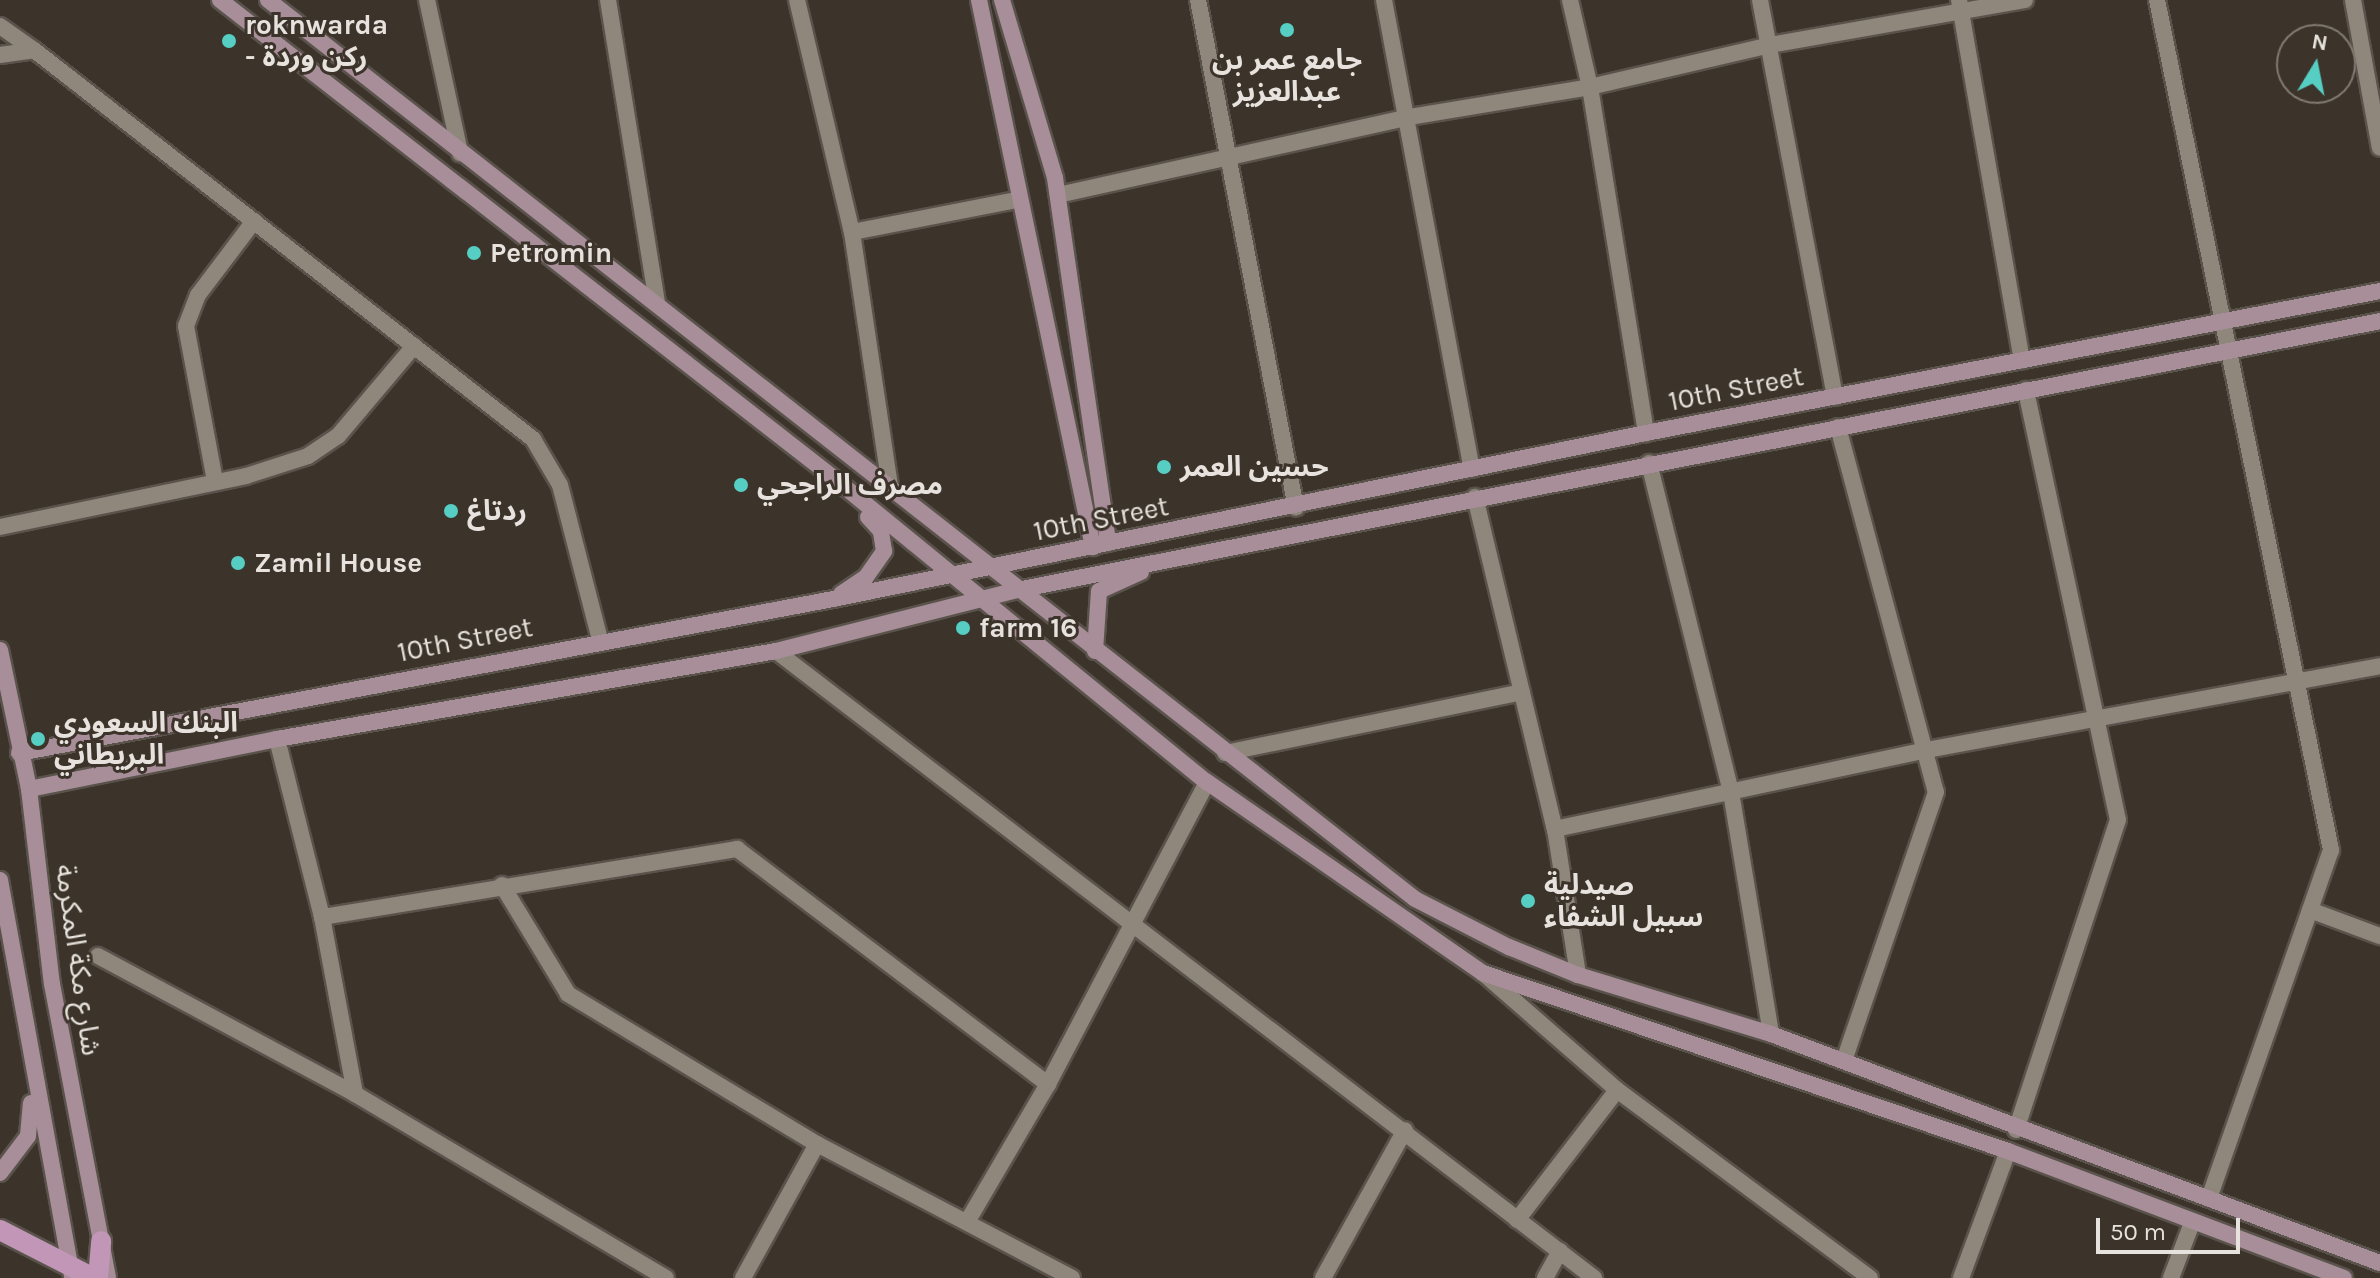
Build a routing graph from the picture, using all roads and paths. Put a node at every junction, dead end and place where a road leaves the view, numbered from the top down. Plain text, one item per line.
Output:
1 (220, 0) edge
2 (427, 0) edge
3 (608, 0) edge
4 (797, 0) edge
5 (979, 0) edge
6 (1002, 0) edge
7 (1198, 0) edge
8 (1384, 0) edge
9 (1570, 0) edge
10 (1760, 0) edge
11 (2025, 0) edge
12 (2157, 0) edge
13 (2353, 0) edge
14 (273, 1) edge
15 (1960, 7) edge
16 (0, 26) edge
17 (1770, 45) junction
18 (34, 50) junction
19 (0, 55) edge
20 (1590, 87) junction
21 (1409, 117) junction
22 (2380, 148) edge
23 (460, 153) junction
24 (1233, 159) junction
25 (1058, 195) junction
26 (1017, 200) junction
27 (254, 221) junction
28 (852, 232) junction
29 (2380, 291) edge
30 (657, 303) junction
31 (2380, 321) edge
32 (2220, 324) junction
33 (414, 346) junction
34 (2225, 351) junction
35 (2022, 361) junction
36 (2026, 390) junction
37 (1835, 397) junction
38 (1838, 427) junction
39 (1646, 433) junction
40 (1649, 463) junction
41 (1472, 469) junction
42 (835, 479) junction
43 (215, 481) junction
44 (890, 487) junction
45 (1475, 497) junction
46 (1296, 508) junction
47 (0, 527) edge
48 (1100, 545) junction
49 (1164, 560) junction
50 (991, 568) junction
51 (952, 575) junction
52 (1017, 590) junction
53 (833, 599) junction
54 (985, 599) junction
55 (600, 640) junction
56 (0, 650) edge
57 (776, 651) junction
58 (1095, 651) junction
59 (2380, 666) edge
60 (2297, 681) junction
61 (1522, 692) junction
62 (2099, 717) junction
63 (277, 739) junction
64 (1927, 750) junction
65 (19, 753) junction
66 (1225, 753) junction
67 (1207, 782) junction
68 (29, 789) junction
69 (1731, 792) junction
70 (1555, 829) junction
71 (0, 880) edge
72 (502, 885) junction
73 (2310, 910) junction
74 (3, 914) edge
75 (322, 917) junction
76 (1132, 926) junction
77 (2380, 936) edge
78 (98, 956) dead end
79 (1483, 973) junction
80 (1578, 975) junction
81 (1771, 1034) junction
82 (31, 1061) junction
83 (1844, 1061) junction
84 (1048, 1084) junction
85 (1617, 1090) junction
86 (355, 1094) junction
87 (1405, 1130) junction
88 (2016, 1130) junction
89 (817, 1144) junction
90 (2008, 1151) junction
91 (0, 1173) edge
92 (2209, 1198) junction
93 (1517, 1220) junction
94 (967, 1222) junction
95 (2192, 1223) junction
96 (0, 1230) edge
97 (101, 1241) junction
98 (1560, 1251) junction
99 (2380, 1263) edge
100 (71, 1272) edge
101 (96, 1278) edge
102 (108, 1278) edge
103 (666, 1278) edge
104 (743, 1278) edge
105 (1072, 1278) edge
106 (1323, 1278) edge
107 (1545, 1278) edge
108 (1594, 1278) edge
109 (1870, 1278) edge
110 (1961, 1278) edge
111 (2171, 1278) edge
112 (2344, 1278) edge

1 - 42 main road
2 - 23 street
3 - 30 street
4 - 28 street
5 - 26 main road
6 - 25 main road
7 - 24 street
8 - 21 street
9 - 20 street
10 - 17 street
11 - 15 street
12 - 32 street
13 - 22 street
14 - 23 main road
15 - 17 street
15 - 35 street
16 - 18 street
17 - 20 street
17 - 37 street
18 - 19 street
18 - 27 street
20 - 21 street
20 - 39 street
21 - 24 street
21 - 41 street
23 - 30 main road
24 - 25 street
24 - 46 street
25 - 48 main road
26 - 28 street
26 - 48 main road
27 - 33 street
27 - 43 street
28 - 44 street
29 - 32 main road, 10th Street
30 - 44 main road
31 - 34 main road, 10th Street
32 - 34 street
32 - 35 main road, 10th Street
33 - 43 street
33 - 55 street
34 - 36 main road, 10th Street
34 - 60 street
35 - 37 main road, 10th Street
36 - 38 main road, 10th Street
36 - 62 street
37 - 39 main road, 10th Street
38 - 40 main road, 10th Street
38 - 64 street
39 - 41 main road, 10th Street
40 - 45 main road, 10th Street
40 - 69 street
41 - 46 main road, 10th Street
42 - 51 main road
42 - 53 main road
43 - 47 street
44 - 50 main road
45 - 49 main road, 10th Street
45 - 61 street
46 - 48 main road, 10th Street
48 - 50 main road, 10th Street
49 - 52 main road, 10th Street
49 - 58 main road
50 - 51 main road, 10th Street
50 - 52 main road
51 - 53 main road, 10th Street
51 - 54 main road
52 - 54 main road, 10th Street
52 - 58 main road
53 - 55 main road, 10th Street
54 - 57 main road, 10th Street
54 - 67 main road
55 - 65 main road, 10th Street
56 - 65 main road, شارع مكة المكرمة
57 - 63 main road, 10th Street
57 - 76 street
58 - 66 main road
59 - 60 street
60 - 62 street
60 - 73 street
61 - 66 street
61 - 70 street
62 - 64 street
62 - 88 street
63 - 68 main road, 10th Street
63 - 75 street
64 - 69 street
64 - 83 street
65 - 68 main road, شارع مكة المكرمة
66 - 80 main road
67 - 76 street
67 - 79 main road
68 - 97 main road, شارع مكة المكرمة
69 - 70 street
69 - 81 street
70 - 80 street
71 - 74 main road
72 - 75 street
72 - 84 street
72 - 89 street
73 - 77 street
73 - 92 street
74 - 82 main road
75 - 86 street
76 - 84 street
76 - 87 street
78 - 86 street
79 - 85 street
79 - 90 main road
80 - 81 main road
81 - 83 main road
82 - 91 main road
82 - 100 main road
83 - 88 main road
84 - 94 street
85 - 93 street
85 - 109 street
86 - 103 street
87 - 93 street
87 - 106 street
88 - 92 main road
89 - 94 street
89 - 104 street
90 - 95 main road
90 - 110 street
92 - 99 main road
93 - 98 street
94 - 105 street
95 - 111 street
95 - 112 main road
96 - 100 main road
97 - 101 main road
97 - 102 main road, شارع مكة المكرمة
98 - 107 street
98 - 108 street
100 - 101 main road

